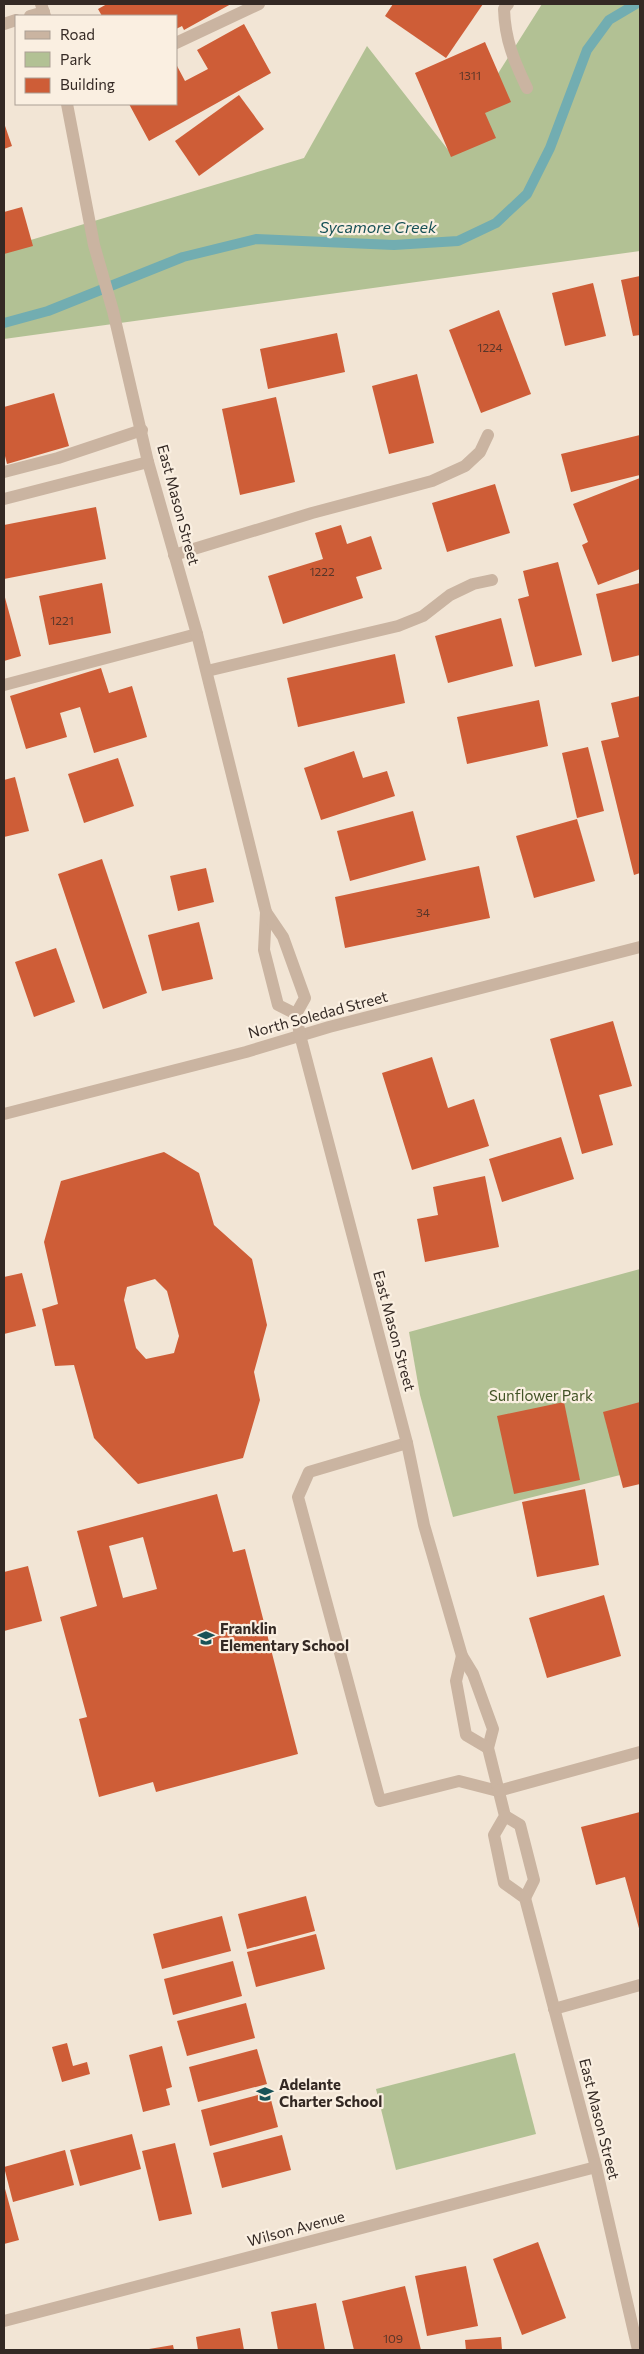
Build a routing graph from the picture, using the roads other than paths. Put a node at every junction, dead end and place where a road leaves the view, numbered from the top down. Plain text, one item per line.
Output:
1 (259, 4) edge
2 (508, 4) edge
3 (178, 41) edge
4 (526, 88) dead end
5 (67, 105) edge
6 (142, 430) junction
7 (488, 435) dead end
8 (148, 462) junction
9 (4, 472) edge
10 (4, 499) edge
11 (174, 555) junction
12 (492, 580) dead end
13 (198, 634) junction
14 (206, 671) junction
15 (4, 685) edge
16 (266, 912) junction
17 (640, 947) edge
18 (296, 1014) junction
19 (300, 1035) junction
20 (4, 1114) edge
21 (407, 1443) junction
22 (462, 1656) junction
23 (488, 1748) junction
24 (640, 1752) edge
25 (498, 1791) junction
26 (505, 1816) junction
27 (525, 1898) junction
28 (640, 1985) edge
29 (554, 2009) junction
30 (596, 2167) junction
31 (4, 2321) edge
32 (638, 2350) edge

1 - 3 street
2 - 4 street
5 - 6 street, East Mason Street
6 - 8 street, East Mason Street
6 - 9 street
7 - 11 street
8 - 10 street
8 - 11 street, East Mason Street
11 - 13 street, East Mason Street
12 - 14 street
13 - 14 street, East Mason Street
13 - 15 street
14 - 16 street, East Mason Street
16 - 18 street, East Mason Street
16 - 18 street, East Mason Street
17 - 19 street, North Soledad Street
18 - 19 street, East Mason Street
19 - 20 street, North Soledad Street
19 - 21 street, East Mason Street
21 - 22 street, East Mason Street
21 - 25 street
22 - 23 street, East Mason Street
22 - 23 street, East Mason Street
23 - 25 street, East Mason Street
24 - 25 street
25 - 26 street, East Mason Street
26 - 27 street
26 - 27 street
27 - 29 street, East Mason Street
28 - 29 street
29 - 30 street, East Mason Street
30 - 31 street, Wilson Avenue
30 - 32 street, East Mason Street

